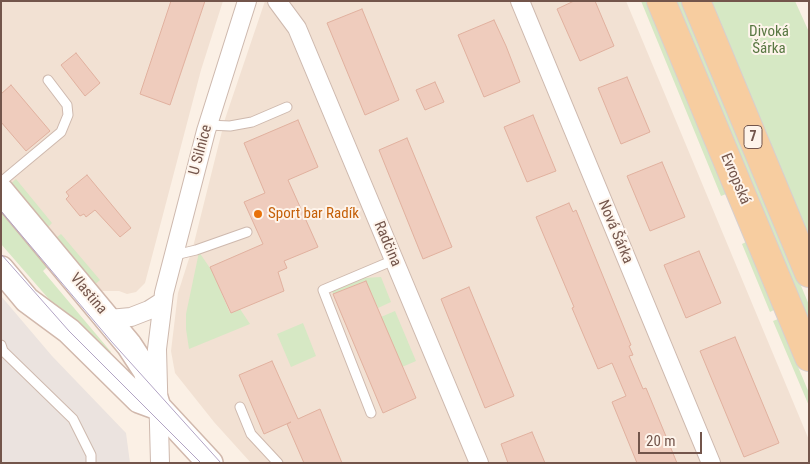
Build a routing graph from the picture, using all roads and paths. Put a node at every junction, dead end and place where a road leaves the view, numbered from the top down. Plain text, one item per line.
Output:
1 (247, 1) edge
2 (277, 1) edge
3 (520, 1) edge
4 (661, 1) edge
5 (696, 1) edge
6 (48, 80) dead end
7 (287, 107) dead end
8 (208, 125) junction
9 (1, 182) edge
10 (1, 191) edge
11 (246, 232) dead end
12 (175, 255) junction
13 (394, 260) junction
14 (1, 269) edge
15 (809, 273) edge
16 (163, 301) junction
17 (109, 319) junction
18 (2, 349) edge
19 (809, 357) edge
20 (158, 407) junction
21 (240, 407) dead end
22 (371, 413) dead end
23 (91, 463) edge
24 (160, 463) edge
25 (210, 463) edge
26 (278, 463) edge
27 (479, 463) edge
28 (711, 463) edge

1 - 8 street, U Silnice
2 - 13 street, Radčina
3 - 28 street, Nová Šárka
4 - 19 main road, Evropská / 7
5 - 15 main road, 7
6 - 9 lane
7 - 8 lane
8 - 12 street, U Silnice
10 - 17 street, Vlastina
11 - 12 lane
12 - 16 street, U Silnice
13 - 22 lane
13 - 27 street, Radčina
14 - 20 street, Vlastina
16 - 17 street
16 - 20 street, U Silnice
17 - 20 street, Vlastina
18 - 23 lane
20 - 24 street, U Silnice
20 - 25 street, Vlastina
21 - 26 lane

